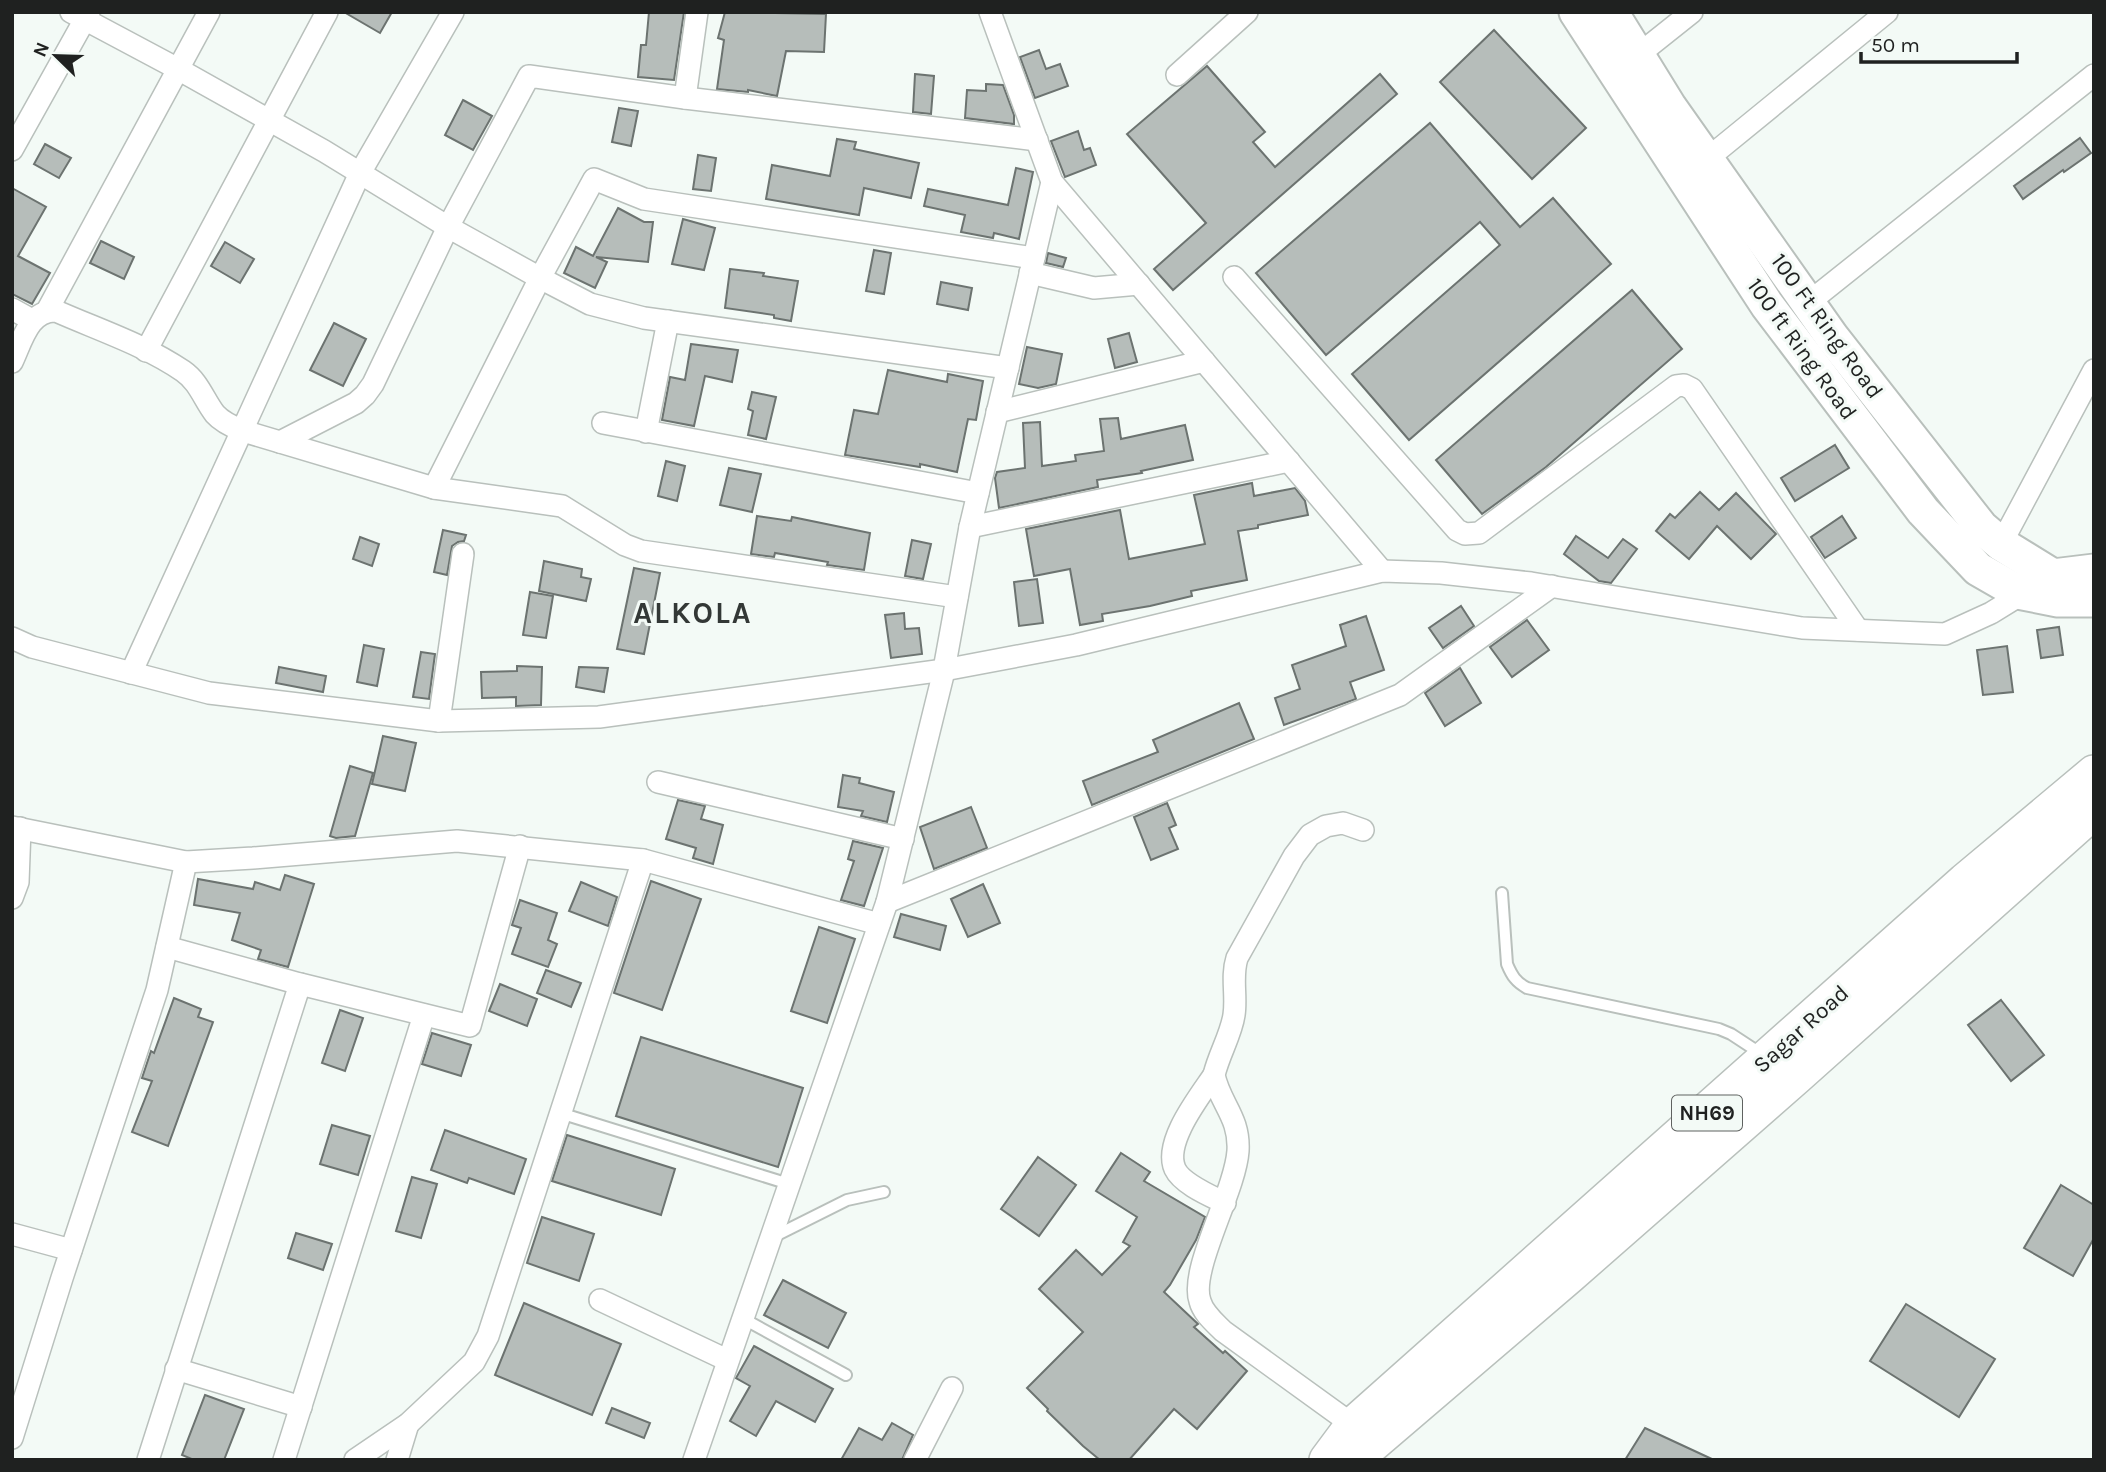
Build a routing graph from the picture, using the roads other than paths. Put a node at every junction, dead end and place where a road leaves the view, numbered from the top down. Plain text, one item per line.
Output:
1 (209, 12) edge
2 (327, 12) edge
3 (453, 12) edge
4 (697, 12) edge
5 (1247, 12) edge
6 (1576, 12) edge
7 (1611, 12) edge
8 (1692, 12) edge
9 (1887, 12) edge
10 (985, 13) edge
11 (81, 15) edge
12 (1638, 55) junction
13 (178, 69) junction
14 (1177, 75) dead end
15 (2094, 75) edge
16 (685, 98) junction
17 (270, 121) junction
18 (1037, 140) junction
19 (12, 149) edge
20 (1707, 159) junction
21 (360, 173) junction
22 (1052, 182) junction
23 (448, 227) junction
24 (1032, 265) junction
25 (1234, 277) dead end
26 (540, 278) junction
27 (1139, 284) junction
28 (1808, 303) junction
29 (12, 309) edge
30 (39, 316) junction
31 (668, 321) junction
32 (146, 351) junction
33 (1204, 361) junction
34 (12, 362) edge
35 (1007, 368) junction
36 (2094, 370) edge
37 (997, 412) junction
38 (603, 423) dead end
39 (243, 431) junction
40 (646, 432) junction
41 (280, 442) junction
42 (1289, 460) junction
43 (434, 488) junction
44 (978, 493) junction
45 (970, 527) junction
46 (2001, 544) junction
47 (463, 554) dead end
48 (1382, 571) junction
49 (2094, 571) edge
50 (2053, 576) junction
51 (1552, 586) junction
52 (2023, 593) junction
53 (957, 597) junction
54 (2094, 600) edge
55 (1858, 631) junction
56 (12, 638) edge
57 (944, 670) junction
58 (131, 673) junction
59 (439, 721) junction
60 (2094, 773) edge
61 (658, 782) dead end
62 (2089, 825) edge
63 (16, 827) edge
64 (1363, 830) dead end
65 (903, 839) junction
66 (520, 846) junction
67 (643, 860) junction
68 (186, 862) junction
69 (1502, 893) dead end
70 (12, 898) edge
71 (887, 902) junction
72 (879, 924) junction
73 (167, 947) junction
74 (300, 984) junction
75 (424, 1015) junction
76 (1768, 1058) junction
77 (1214, 1074) junction
78 (561, 1113) junction
79 (789, 1184) junction
80 (884, 1192) dead end
81 (1225, 1203) junction
82 (12, 1234) edge
83 (770, 1238) junction
84 (71, 1250) junction
85 (600, 1300) dead end
86 (742, 1318) junction
87 (727, 1360) junction
88 (176, 1370) junction
89 (846, 1375) dead end
90 (952, 1388) dead end
91 (301, 1406) junction
92 (408, 1424) junction
93 (1353, 1425) junction
94 (12, 1438) edge
95 (148, 1460) edge
96 (284, 1460) edge
97 (355, 1460) edge
98 (397, 1460) edge
99 (694, 1460) edge
100 (915, 1460) edge
101 (1327, 1460) edge
102 (1335, 1460) edge

1 - 13 street
2 - 17 street
3 - 21 street
4 - 16 street
5 - 14 street
6 - 52 main road, 100 ft Ring Road
7 - 12 main road, 100 Ft Ring Road
8 - 12 street
9 - 20 street
10 - 18 street
11 - 13 street
11 - 19 street
12 - 20 main road, 100 Ft Ring Road
13 - 17 street
13 - 30 street
15 - 28 street
16 - 18 street
16 - 23 street
17 - 21 street
17 - 32 street
18 - 22 street
20 - 28 main road, 100 Ft Ring Road
21 - 23 street
21 - 39 street
22 - 24 street
22 - 27 street
23 - 26 street
23 - 41 street
24 - 26 street
24 - 27 street
24 - 35 street
25 - 55 street
26 - 31 street
26 - 43 street
27 - 33 street
28 - 46 main road, 100 Ft Ring Road
29 - 30 street
30 - 32 street
30 - 34 street
31 - 35 street
31 - 40 street
32 - 39 street
33 - 37 street
33 - 42 street
35 - 37 street
36 - 46 street
37 - 44 street
38 - 40 street
39 - 41 street
39 - 58 street
40 - 44 street
41 - 43 street
42 - 45 street
42 - 48 street
43 - 53 street
44 - 45 street
45 - 53 street
46 - 50 main road, 100 Ft Ring Road
47 - 59 street
48 - 51 street
48 - 57 street
49 - 50 main road
50 - 52 street
51 - 55 street
51 - 71 street
52 - 54 main road, 100 ft Ring Road
52 - 55 street
53 - 57 street
56 - 58 street
57 - 59 street
57 - 65 street
58 - 59 street
60 - 76 highway, Sagar Road / NH69
61 - 65 street
62 - 102 highway, Sagar Road / NH69
63 - 68 street
63 - 70 street
64 - 77 street
65 - 71 street
66 - 67 street
66 - 68 street
66 - 75 street
67 - 72 street
67 - 78 street
68 - 73 street
69 - 76 lane
71 - 72 street
72 - 79 street
73 - 74 street
73 - 84 street
74 - 75 street
74 - 88 street
75 - 91 street
76 - 93 highway, Sagar Road / NH69
77 - 81 street
77 - 81 street
78 - 79 lane
78 - 92 street
79 - 83 street
80 - 83 lane
81 - 93 street
82 - 84 street
83 - 86 street
84 - 94 street
85 - 87 street
86 - 87 street
86 - 89 lane
87 - 99 street
88 - 91 street
88 - 95 street
90 - 100 street
91 - 96 street
92 - 97 street
92 - 98 street
93 - 101 highway, Sagar Road / NH69

